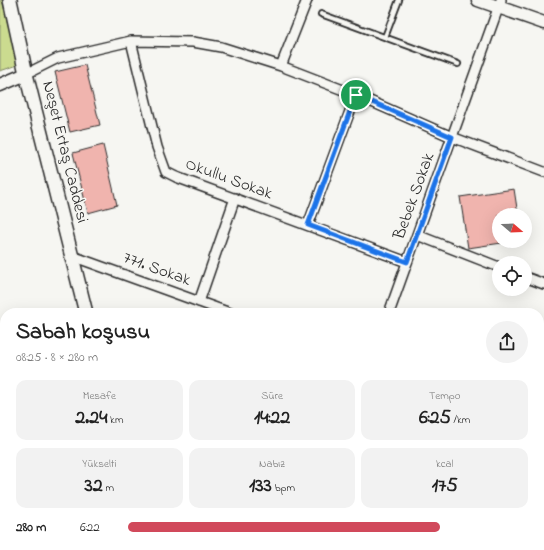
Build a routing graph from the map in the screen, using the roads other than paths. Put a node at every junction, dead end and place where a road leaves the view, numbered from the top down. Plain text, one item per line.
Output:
1 (10, 0) edge
2 (307, 0) edge
3 (399, 0) edge
4 (478, 0) edge
5 (500, 3) edge
6 (321, 14) dead end
7 (544, 23) edge
8 (385, 37) junction
9 (131, 41) junction
10 (458, 64) dead end
11 (281, 66) junction
12 (26, 74) junction
13 (0, 85) edge
14 (356, 95) junction
15 (452, 137) junction
16 (544, 172) edge
17 (235, 198) junction
18 (308, 225) junction
19 (417, 235) junction
20 (72, 256) junction
21 (407, 262) junction
22 (492, 264) edge
23 (532, 280) edge
24 (544, 284) edge
25 (199, 302) junction
26 (85, 308) edge
27 (216, 308) edge
28 (391, 308) edge

1 - 12 main road, Neşet Ertaş Caddesi
2 - 11 street
3 - 8 lane
4 - 5 street
5 - 7 street
5 - 15 street, Bebek Sokak
6 - 8 lane
8 - 10 lane
9 - 11 street
9 - 12 street
9 - 17 street, Okullu Sokak
11 - 14 street
12 - 13 street
12 - 20 main road, Neşet Ertaş Caddesi
14 - 15 street
14 - 18 street
15 - 16 street
15 - 19 street, Bebek Sokak
17 - 18 street, Okullu Sokak
17 - 25 street
18 - 21 street, Okullu Sokak
19 - 21 street, Bebek Sokak
19 - 22 street
20 - 25 street, 771. Sokak
20 - 26 main road, Neşet Ertaş Caddesi
21 - 28 street, Bebek Sokak
23 - 24 street
25 - 27 street, 771. Sokak

